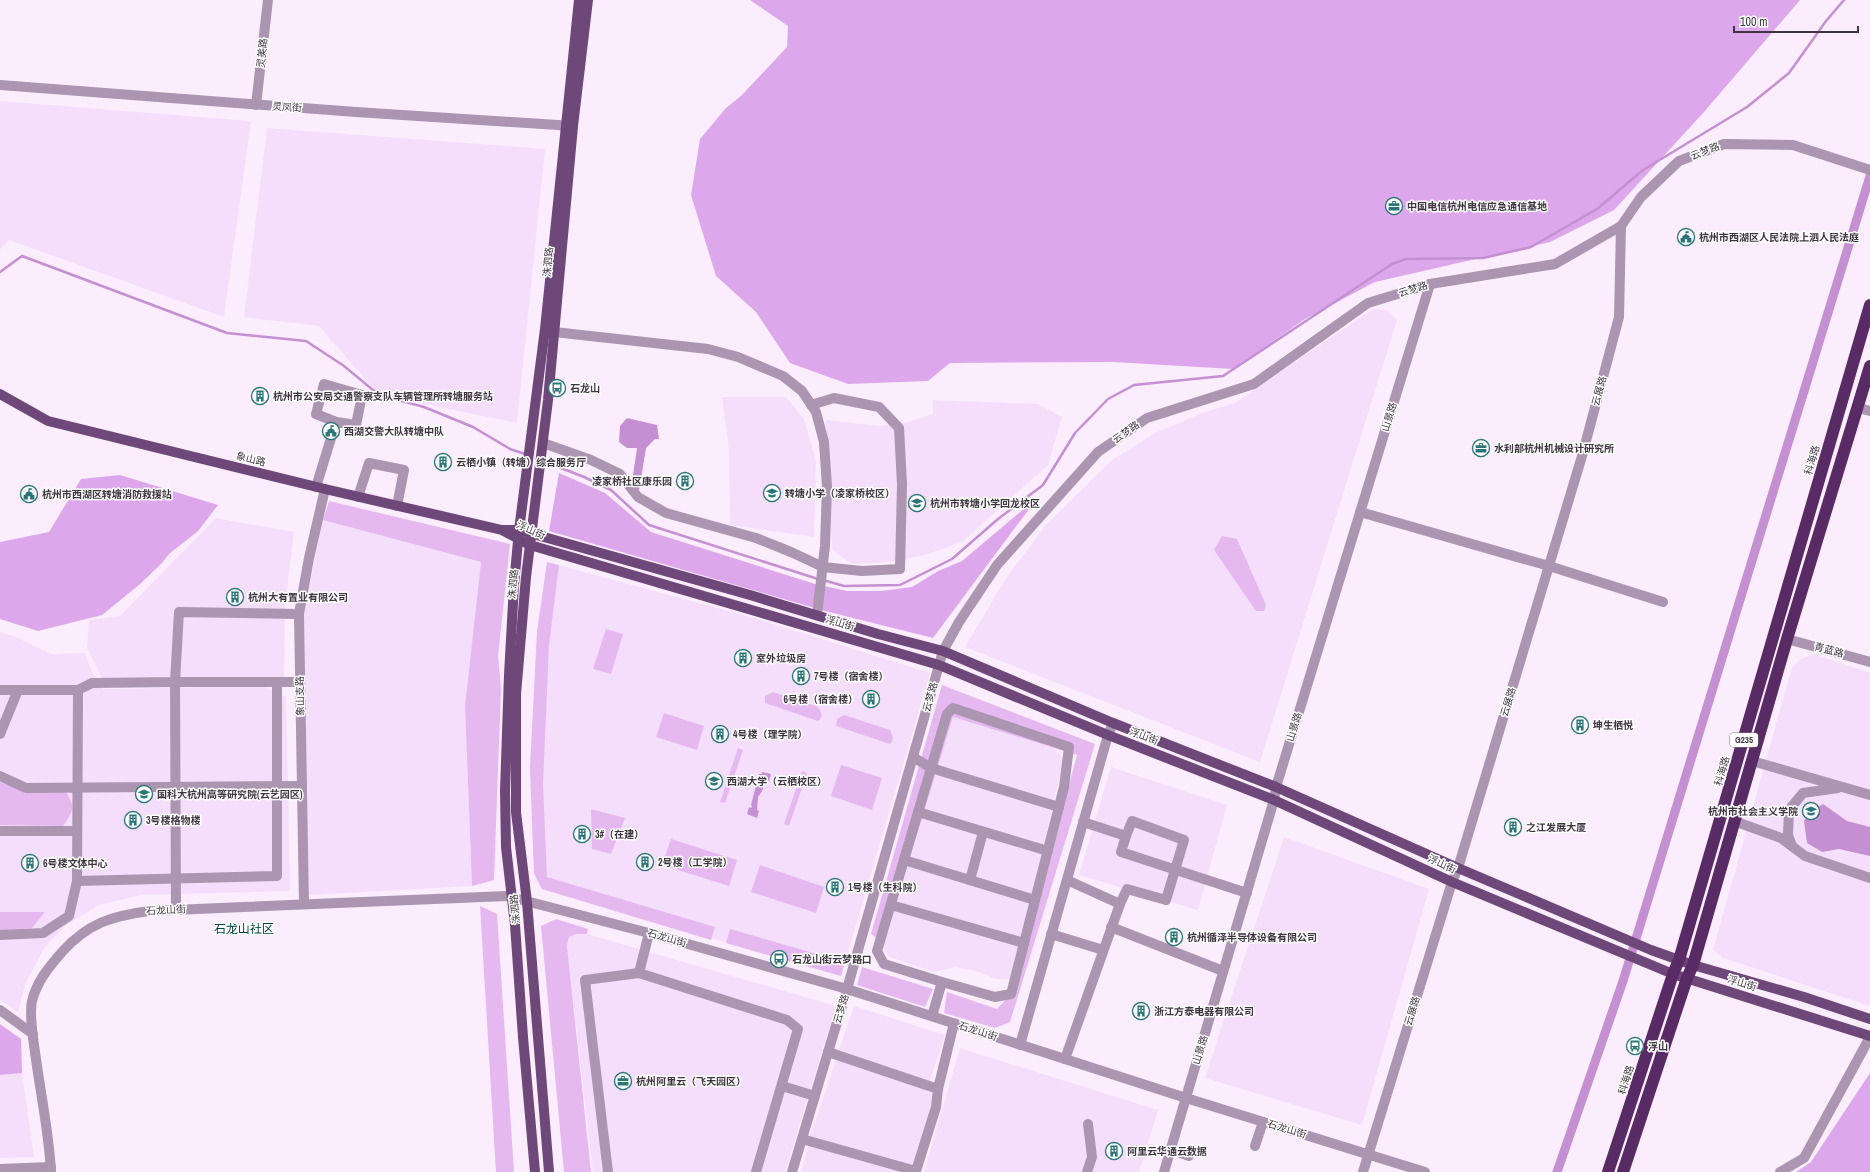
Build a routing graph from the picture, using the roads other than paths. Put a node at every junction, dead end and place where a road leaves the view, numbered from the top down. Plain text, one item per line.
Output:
1 (268, 0) edge
2 (580, 0) edge
3 (588, 0) edge
4 (0, 85) edge
5 (256, 105) junction
6 (569, 126) junction
7 (1870, 170) edge
8 (1621, 226) junction
9 (1430, 284) junction
10 (1870, 304) edge
11 (549, 331) junction
12 (1870, 366) edge
13 (0, 394) edge
14 (811, 405) junction
15 (1858, 408) junction
16 (1870, 411) edge
17 (336, 422) junction
18 (543, 443) junction
19 (320, 488) junction
20 (358, 497) junction
21 (397, 506) junction
22 (1360, 512) junction
23 (502, 530) joint
24 (531, 534) junction
25 (519, 535) junction
26 (530, 545) junction
27 (1549, 566) junction
28 (822, 570) junction
29 (1663, 602) dead end
30 (299, 614) junction
31 (817, 615) junction
32 (1787, 639) junction
33 (943, 651) junction
34 (1870, 662) edge
35 (939, 665) junction
36 (175, 682) junction
37 (277, 682) junction
38 (300, 682) junction
39 (0, 690) edge
40 (18, 690) junction
41 (78, 690) junction
42 (1113, 723) junction
43 (0, 734) edge
44 (1108, 735) junction
45 (913, 757) junction
46 (1752, 761) junction
47 (931, 768) junction
48 (0, 776) edge
49 (302, 786) junction
50 (1276, 786) junction
51 (278, 787) junction
52 (1842, 787) junction
53 (78, 788) junction
54 (176, 788) junction
55 (1870, 795) edge
56 (1274, 800) junction
57 (1059, 807) junction
58 (918, 812) junction
59 (1734, 821) junction
60 (1083, 822) junction
61 (0, 831) edge
62 (78, 831) junction
63 (983, 832) junction
64 (1126, 836) junction
65 (1792, 846) junction
66 (1048, 851) junction
67 (904, 860) junction
68 (1458, 868) junction
69 (1176, 870) junction
70 (176, 878) junction
71 (1870, 878) edge
72 (970, 880) junction
73 (1067, 880) junction
74 (77, 881) junction
75 (1452, 882) junction
76 (1247, 893) junction
77 (512, 897) junction
78 (1035, 900) junction
79 (527, 902) junction
80 (304, 904) junction
81 (1120, 904) junction
82 (891, 905) junction
83 (176, 910) junction
84 (1111, 927) junction
85 (649, 933) junction
86 (1051, 934) junction
87 (0, 935) edge
88 (1024, 943) junction
89 (1103, 950) junction
90 (1679, 960) junction
91 (1693, 965) junction
92 (1223, 971) junction
93 (638, 973) junction
94 (1673, 974) junction
95 (1686, 978) junction
96 (942, 982) junction
97 (847, 989) junction
98 (0, 1010) edge
99 (932, 1016) junction
100 (1870, 1019) edge
101 (954, 1023) junction
102 (33, 1034) junction
103 (1870, 1037) edge
104 (1020, 1045) junction
105 (828, 1052) junction
106 (1065, 1059) junction
107 (782, 1086) junction
108 (938, 1089) junction
109 (815, 1096) junction
110 (1186, 1098) junction
111 (1263, 1122) junction
112 (1088, 1124) dead end
113 (802, 1139) junction
114 (1255, 1146) dead end
115 (1171, 1149) junction
116 (1368, 1155) junction
117 (1189, 1156) dead end
118 (0, 1169) edge
119 (51, 1169) edge
120 (535, 1172) edge
121 (550, 1172) edge
122 (608, 1172) edge
123 (756, 1172) edge
124 (792, 1172) edge
125 (1087, 1172) edge
126 (1164, 1172) edge
127 (1363, 1172) edge
128 (1425, 1172) edge
129 (1608, 1172) edge
130 (1623, 1172) edge
131 (1780, 1172) edge

1 - 5 street, 灵美路
2 - 6 main road, 洙泗路
3 - 6 main road, 洙泗路
4 - 5 street, 灵凤街
5 - 6 street, 灵凤街
6 - 11 main road, 洙泗路
7 - 8 street, 云梦路
8 - 9 street, 云梦路
8 - 27 street, 云展路
9 - 22 street, 山景路
9 - 33 street, 云梦路
10 - 90 highway, 科海路 / G235
11 - 14 street
11 - 18 main road, 洙泗路
11 - 25 main road, 洙泗路
12 - 15 highway, G235
13 - 19 main road, 象山路
14 - 28 street
14 - 28 street
15 - 16 street
15 - 32 highway, G235
17 - 17 street
17 - 19 street, 象山支路
18 - 24 main road, 洙泗路
18 - 28 street
19 - 20 main road, 象山路
19 - 30 street, 象山支路
20 - 21 main road, 象山路
20 - 21 street
21 - 23 main road, 象山路
22 - 27 street
22 - 50 street, 山景路
23 - 25 main road, 浮山街
24 - 25 main road, 浮山街
24 - 26 main road, 洙泗路
24 - 31 main road, 浮山街
25 - 26 main road, 浮山街
25 - 77 main road, 洙泗路
26 - 35 main road, 浮山街
26 - 79 main road, 洙泗路
27 - 29 street
27 - 68 street, 云展路
28 - 31 street
30 - 36 street
30 - 38 street, 象山支路
31 - 33 main road, 浮山街
32 - 34 street, 青蓝路
32 - 46 highway, G235
33 - 35 street, 云梦路
33 - 42 main road, 浮山街
35 - 44 main road, 浮山街
35 - 45 street, 云梦路
36 - 37 street
36 - 41 street
36 - 54 street
37 - 38 street
37 - 51 street
38 - 49 street, 象山支路
39 - 40 street
40 - 41 street
40 - 43 street
41 - 53 street
42 - 44 street
42 - 50 main road, 浮山街
44 - 56 main road, 浮山街
44 - 60 street
45 - 47 street
45 - 97 street, 云梦路
46 - 52 street
46 - 59 highway, G235
47 - 57 street
47 - 57 street
47 - 58 street
48 - 53 street
49 - 51 street
49 - 80 street, 象山支路
50 - 56 street, 山景路
50 - 68 main road, 浮山街
51 - 54 street
51 - 70 street
52 - 55 street
52 - 65 street
53 - 54 street
53 - 62 street
54 - 70 street
56 - 75 main road, 浮山街
56 - 76 street, 山景路
57 - 66 street
58 - 63 street
58 - 67 street
59 - 65 street
59 - 91 highway, G235
60 - 64 street
60 - 73 street
61 - 62 street
62 - 74 street
63 - 66 street
63 - 72 street
64 - 69 street
64 - 69 street
65 - 71 street
66 - 78 street
67 - 72 street
67 - 82 street
68 - 75 street, 云展路
68 - 90 main road, 浮山街
69 - 76 street
69 - 81 street
70 - 74 street
70 - 83 street
72 - 78 street
73 - 81 street
73 - 86 street
74 - 87 street
75 - 94 main road, 浮山街
75 - 116 street, 云展路
76 - 92 street, 山景路
77 - 79 street, 石龙山街
77 - 80 street, 石龙山街
77 - 120 main road, 洙泗路
78 - 88 street
79 - 85 street, 石龙山街
79 - 121 main road, 洙泗路
80 - 83 street, 石龙山街
81 - 84 street
82 - 88 street
82 - 96 street
83 - 102 street, 石龙山街
84 - 89 street
84 - 92 street
85 - 93 street
85 - 97 street, 石龙山街
86 - 89 street
86 - 104 street
88 - 96 street
89 - 106 street
90 - 91 main road, 浮山街
90 - 94 highway, 科海路 / G235
91 - 95 highway, G235
91 - 100 main road, 浮山街
92 - 110 street, 山景路
93 - 107 street
93 - 122 street
94 - 95 main road, 浮山街
94 - 129 highway, 科海路 / G235
95 - 103 main road, 浮山街
95 - 130 highway, G235
96 - 99 street
97 - 99 street, 石龙山街
97 - 105 street, 云梦路
98 - 102 street
99 - 101 street, 石龙山街
101 - 104 street, 石龙山街
101 - 108 street
102 - 119 street, 石龙山街
103 - 131 street
104 - 106 street, 石龙山街
105 - 108 street
105 - 109 street, 云梦路
106 - 110 street, 石龙山街
107 - 109 street
107 - 123 street
108 - 113 street
109 - 113 street, 云梦路
110 - 111 street, 石龙山街
110 - 115 street, 山景路
111 - 114 street
111 - 116 street, 石龙山街
112 - 125 street
113 - 124 street, 云梦路
115 - 117 street
115 - 126 street, 山景路
116 - 127 street, 云展路
116 - 128 street, 石龙山街
118 - 119 street

